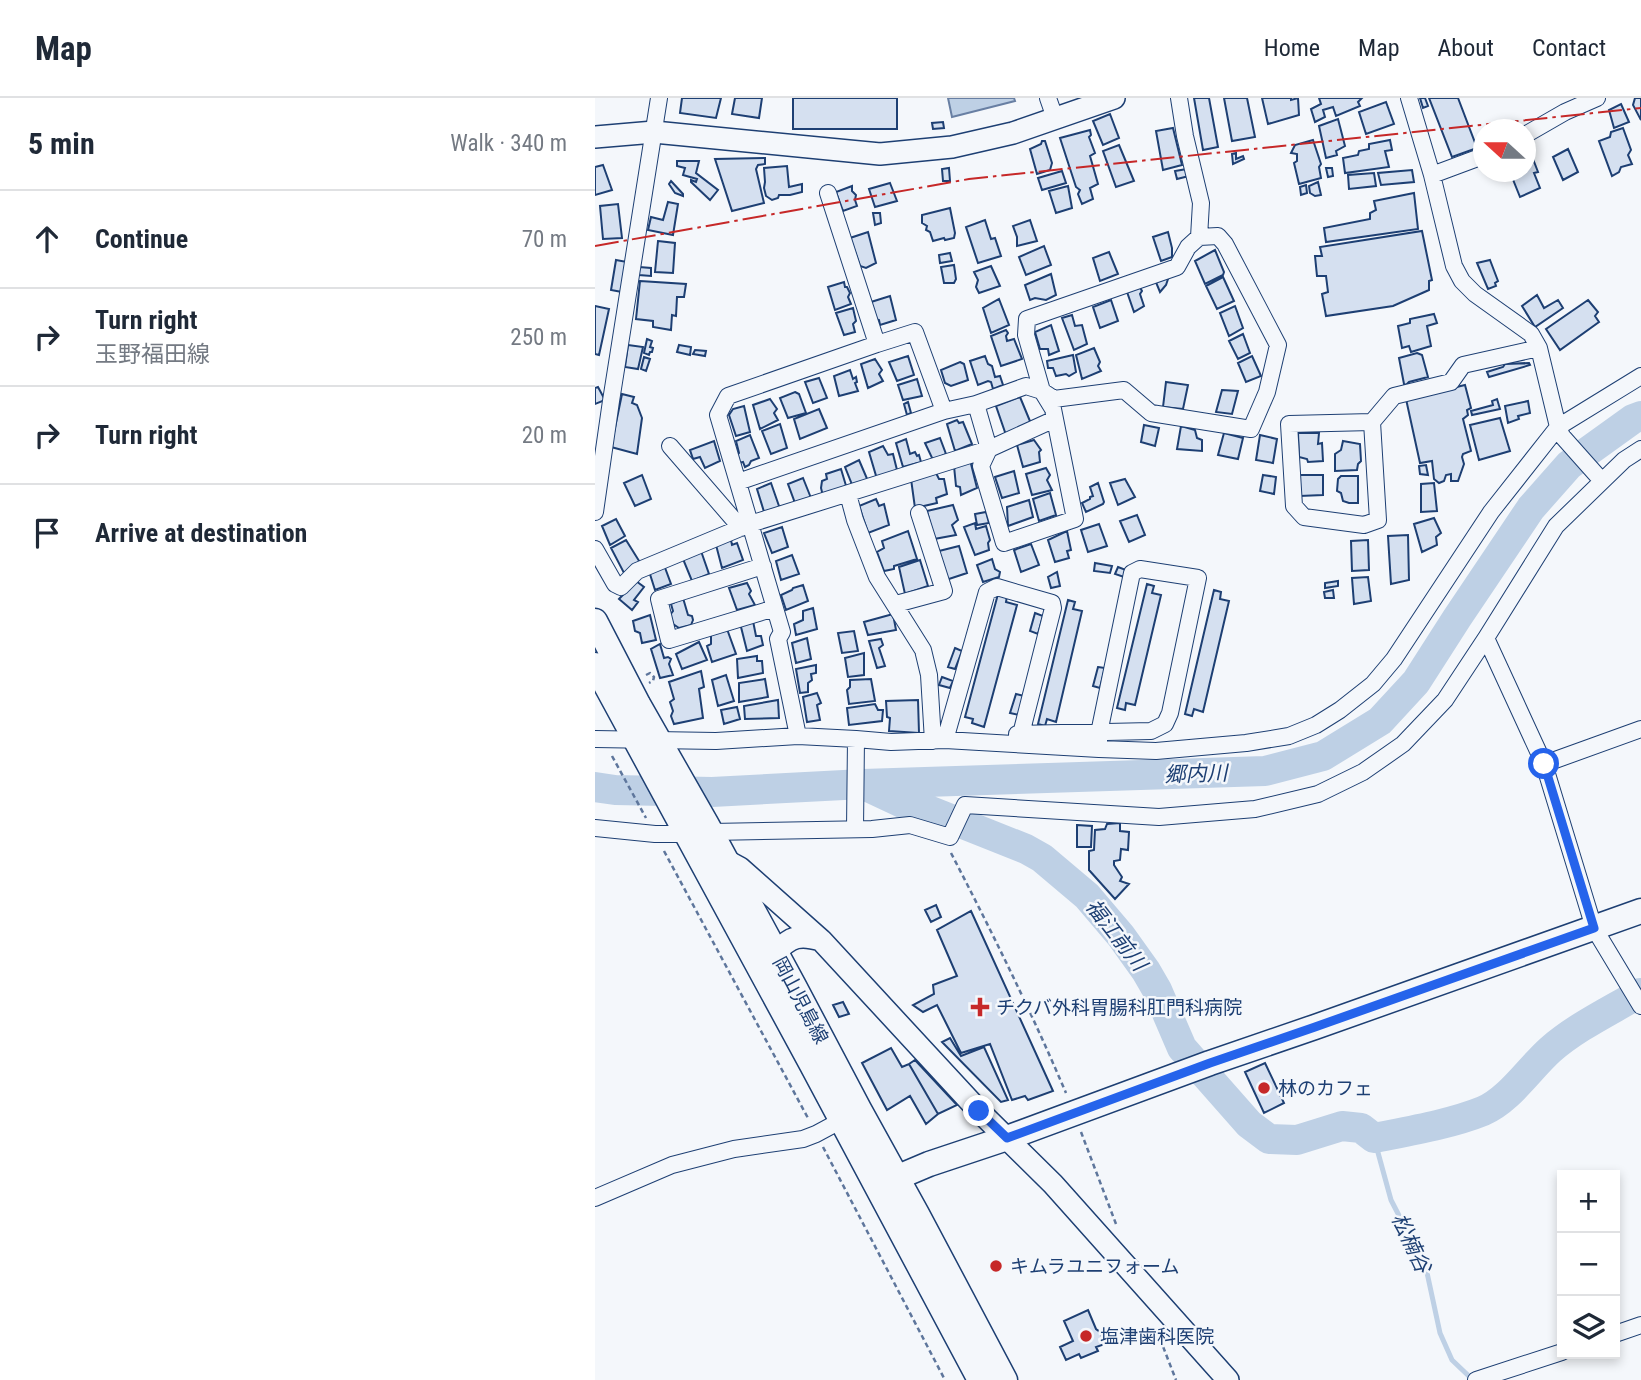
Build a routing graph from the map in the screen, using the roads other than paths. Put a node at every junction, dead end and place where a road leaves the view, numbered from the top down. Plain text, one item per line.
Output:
1 (659, 98) edge
2 (1048, 98) edge
3 (1114, 98) edge
4 (1178, 98) edge
5 (1409, 98) edge
6 (1597, 98) edge
7 (1055, 118) junction
8 (1536, 129) edge
9 (654, 132) junction
10 (595, 137) edge
11 (1473, 160) edge
12 (1432, 174) junction
13 (828, 193) dead end
14 (1199, 237) junction
15 (877, 344) junction
16 (1539, 348) junction
17 (1641, 376) edge
18 (1042, 391) junction
19 (976, 404) junction
20 (944, 411) junction
21 (1055, 419) junction
22 (1373, 422) junction
23 (1560, 431) junction
24 (670, 446) dead end
25 (989, 449) junction
26 (1641, 449) edge
27 (1600, 479) junction
28 (738, 482) junction
29 (848, 494) junction
30 (595, 512) edge
31 (919, 513) dead end
32 (746, 526) junction
33 (595, 549) edge
34 (763, 566) junction
35 (896, 604) junction
36 (775, 608) junction
37 (595, 621) edge
38 (1486, 638) junction
39 (595, 665) edge
40 (1641, 729) edge
41 (798, 737) junction
42 (942, 737) junction
43 (595, 739) edge
44 (1020, 739) junction
45 (1099, 741) junction
46 (856, 744) junction
47 (651, 747) junction
48 (1544, 764) junction
49 (855, 827) junction
50 (595, 828) edge
51 (697, 829) junction
52 (727, 861) junction
53 (1641, 911) edge
54 (1594, 928) junction
55 (821, 940) junction
56 (776, 952) junction
57 (1641, 1006) edge
58 (822, 1062) junction
59 (842, 1120) junction
60 (1007, 1138) junction
61 (887, 1182) junction
62 (595, 1198) edge
63 (1641, 1325) edge
64 (1620, 1332) edge
65 (1557, 1354) edge
66 (1480, 1379) edge
67 (980, 1380) edge
68 (1005, 1380) edge
69 (1228, 1380) edge

1 - 9 street
2 - 7 street
3 - 7 street
4 - 14 street
5 - 12 street
6 - 8 street
7 - 9 street
9 - 10 street
9 - 30 street
11 - 12 street
12 - 16 street
13 - 15 street
14 - 18 street
14 - 18 street
15 - 20 street
15 - 28 street
16 - 22 street
16 - 23 street
17 - 23 street
18 - 19 street
18 - 21 street
19 - 20 street
19 - 25 street
20 - 28 street
21 - 25 street
21 - 25 street
22 - 22 street
23 - 27 street
23 - 45 street
24 - 32 street
25 - 29 street
26 - 27 street
27 - 38 street
28 - 32 street
29 - 32 street
29 - 35 street
31 - 35 street
32 - 33 street
32 - 34 street
34 - 36 street
34 - 36 street
35 - 42 street
36 - 41 street
37 - 47 main road, 岡山児島線
38 - 48 street
38 - 49 street
39 - 47 main road, 岡山児島線
40 - 48 street
41 - 46 street
41 - 47 street
42 - 44 street
42 - 44 street
42 - 46 street
43 - 47 street
44 - 45 street
45 - 45 street
46 - 49 street
47 - 51 main road, 岡山児島線
48 - 54 street
49 - 51 street
50 - 51 street
51 - 52 main road, 岡山児島線
51 - 58 main road, 岡山児島線
52 - 55 street
52 - 56 main road, 岡山児島線
53 - 54 main road
54 - 57 street
54 - 60 main road
55 - 56 street
55 - 60 street
56 - 58 main road, 岡山児島線
58 - 59 main road, 岡山児島線
58 - 61 main road, 岡山児島線
59 - 61 main road, 岡山児島線
59 - 62 street
60 - 61 main road
60 - 69 street
61 - 67 main road, 岡山児島線
61 - 68 main road, 岡山児島線
63 - 64 street
65 - 66 street

